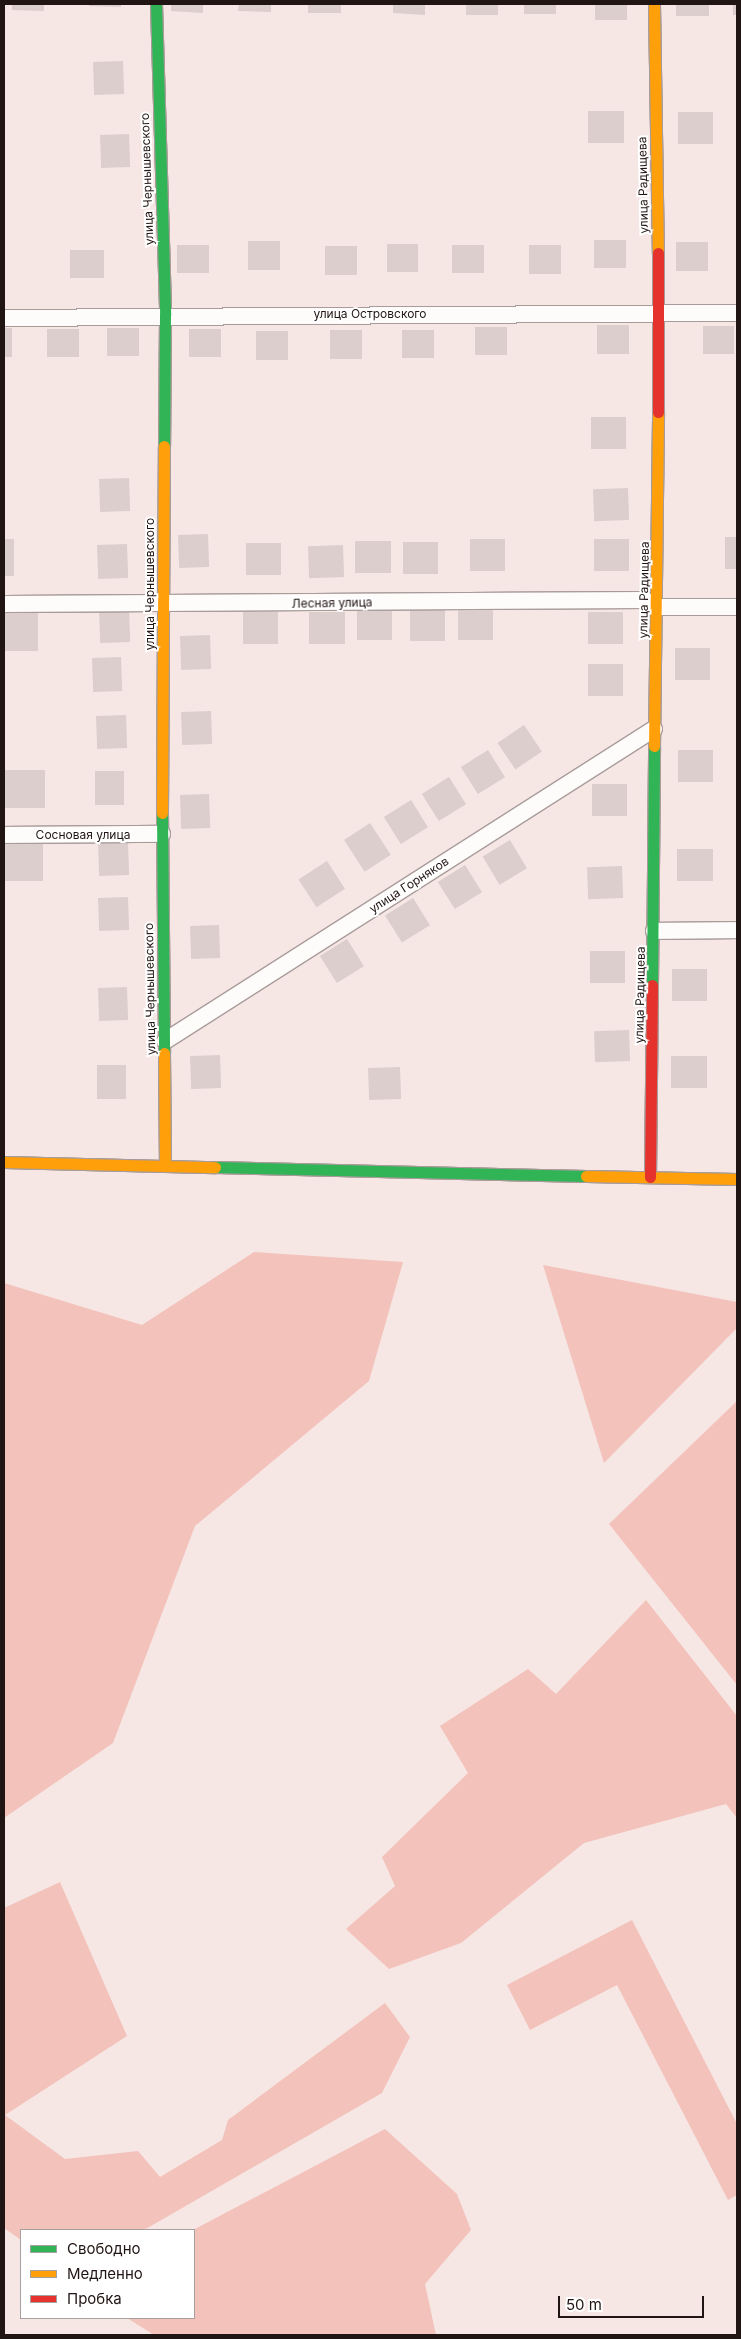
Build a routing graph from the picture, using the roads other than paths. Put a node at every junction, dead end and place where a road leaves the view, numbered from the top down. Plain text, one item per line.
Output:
1 (156, 4) edge
2 (654, 4) edge
3 (659, 313) junction
4 (737, 313) edge
5 (165, 315) junction
6 (4, 318) edge
7 (4, 604) edge
8 (164, 605) junction
9 (658, 607) junction
10 (737, 607) edge
11 (654, 729) junction
12 (162, 834) junction
13 (4, 835) edge
14 (737, 930) edge
15 (654, 931) junction
16 (165, 1041) junction
17 (4, 1162) edge
18 (165, 1164) junction
19 (650, 1177) junction
20 (737, 1179) edge

1 - 5 main road, улица Чернышевского
2 - 3 main road, улица Радищева
3 - 4 street, улица Островского
3 - 5 street, улица Островского
3 - 9 main road, улица Радищева
5 - 6 street, улица Островского
5 - 8 main road, улица Чернышевского
7 - 8 street, Лесная улица
8 - 9 street, Лесная улица
8 - 12 main road, улица Чернышевского
9 - 10 street
9 - 11 main road, улица Радищева
11 - 15 main road, улица Радищева
11 - 16 street, улица Горняков
12 - 13 street, Сосновая улица
12 - 16 main road, улица Чернышевского
14 - 15 street
15 - 19 main road, улица Радищева
16 - 18 main road, улица Чернышевского
17 - 18 main road
18 - 19 main road
19 - 20 main road

